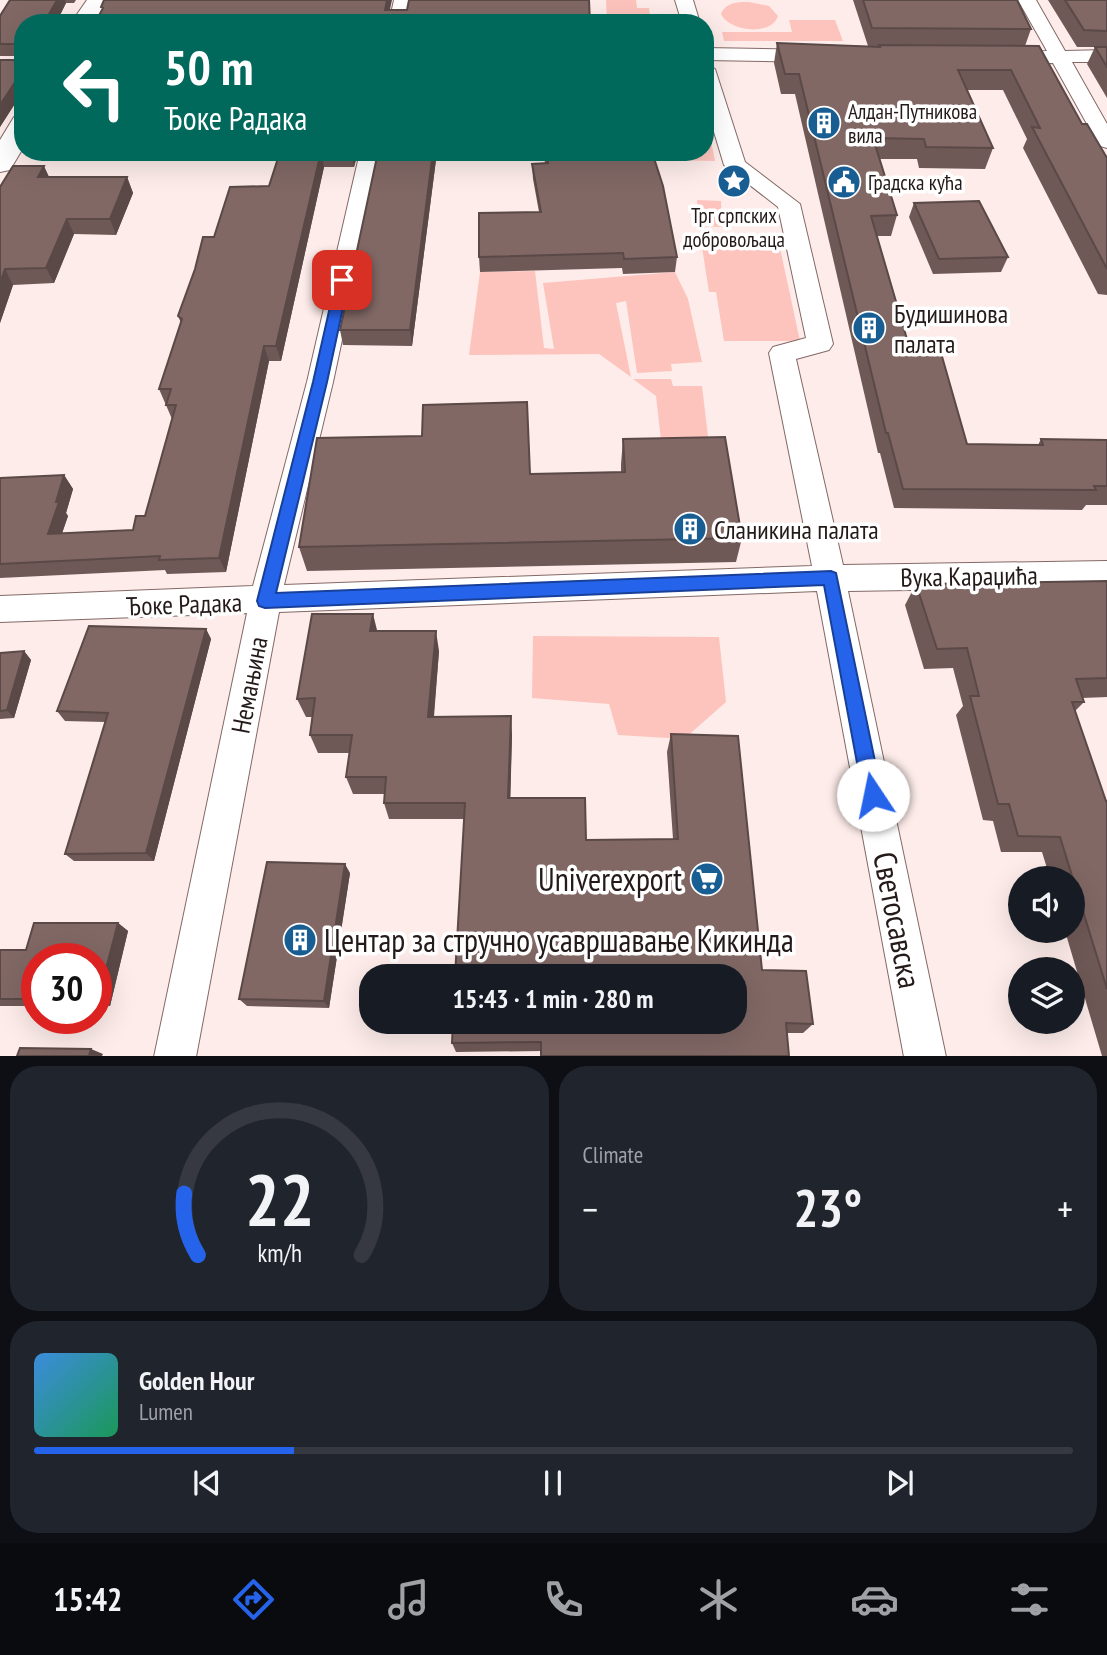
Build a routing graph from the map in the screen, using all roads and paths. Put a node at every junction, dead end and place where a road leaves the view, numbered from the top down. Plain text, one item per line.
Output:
1 (1027, 0) edge
2 (714, 54) edge
3 (1056, 55) junction
4 (841, 56) edge
5 (1107, 56) edge
6 (989, 58) edge
7 (714, 97) edge
8 (14, 139) edge
9 (1107, 142) edge
10 (369, 161) edge
11 (0, 164) edge
12 (1107, 573) edge
13 (831, 578) junction
14 (265, 601) junction
15 (0, 610) edge
16 (175, 1056) edge
17 (925, 1056) edge

1 - 3 street
2 - 4 street
3 - 5 street
3 - 6 street
3 - 9 street
7 - 13 street
8 - 11 street
10 - 14 street, Немањина
12 - 13 street, Вука Караџића
13 - 14 street, Ђоке Радака
13 - 17 street, Светосавска
14 - 15 street, Ђоке Радака
14 - 16 street, Немањина

